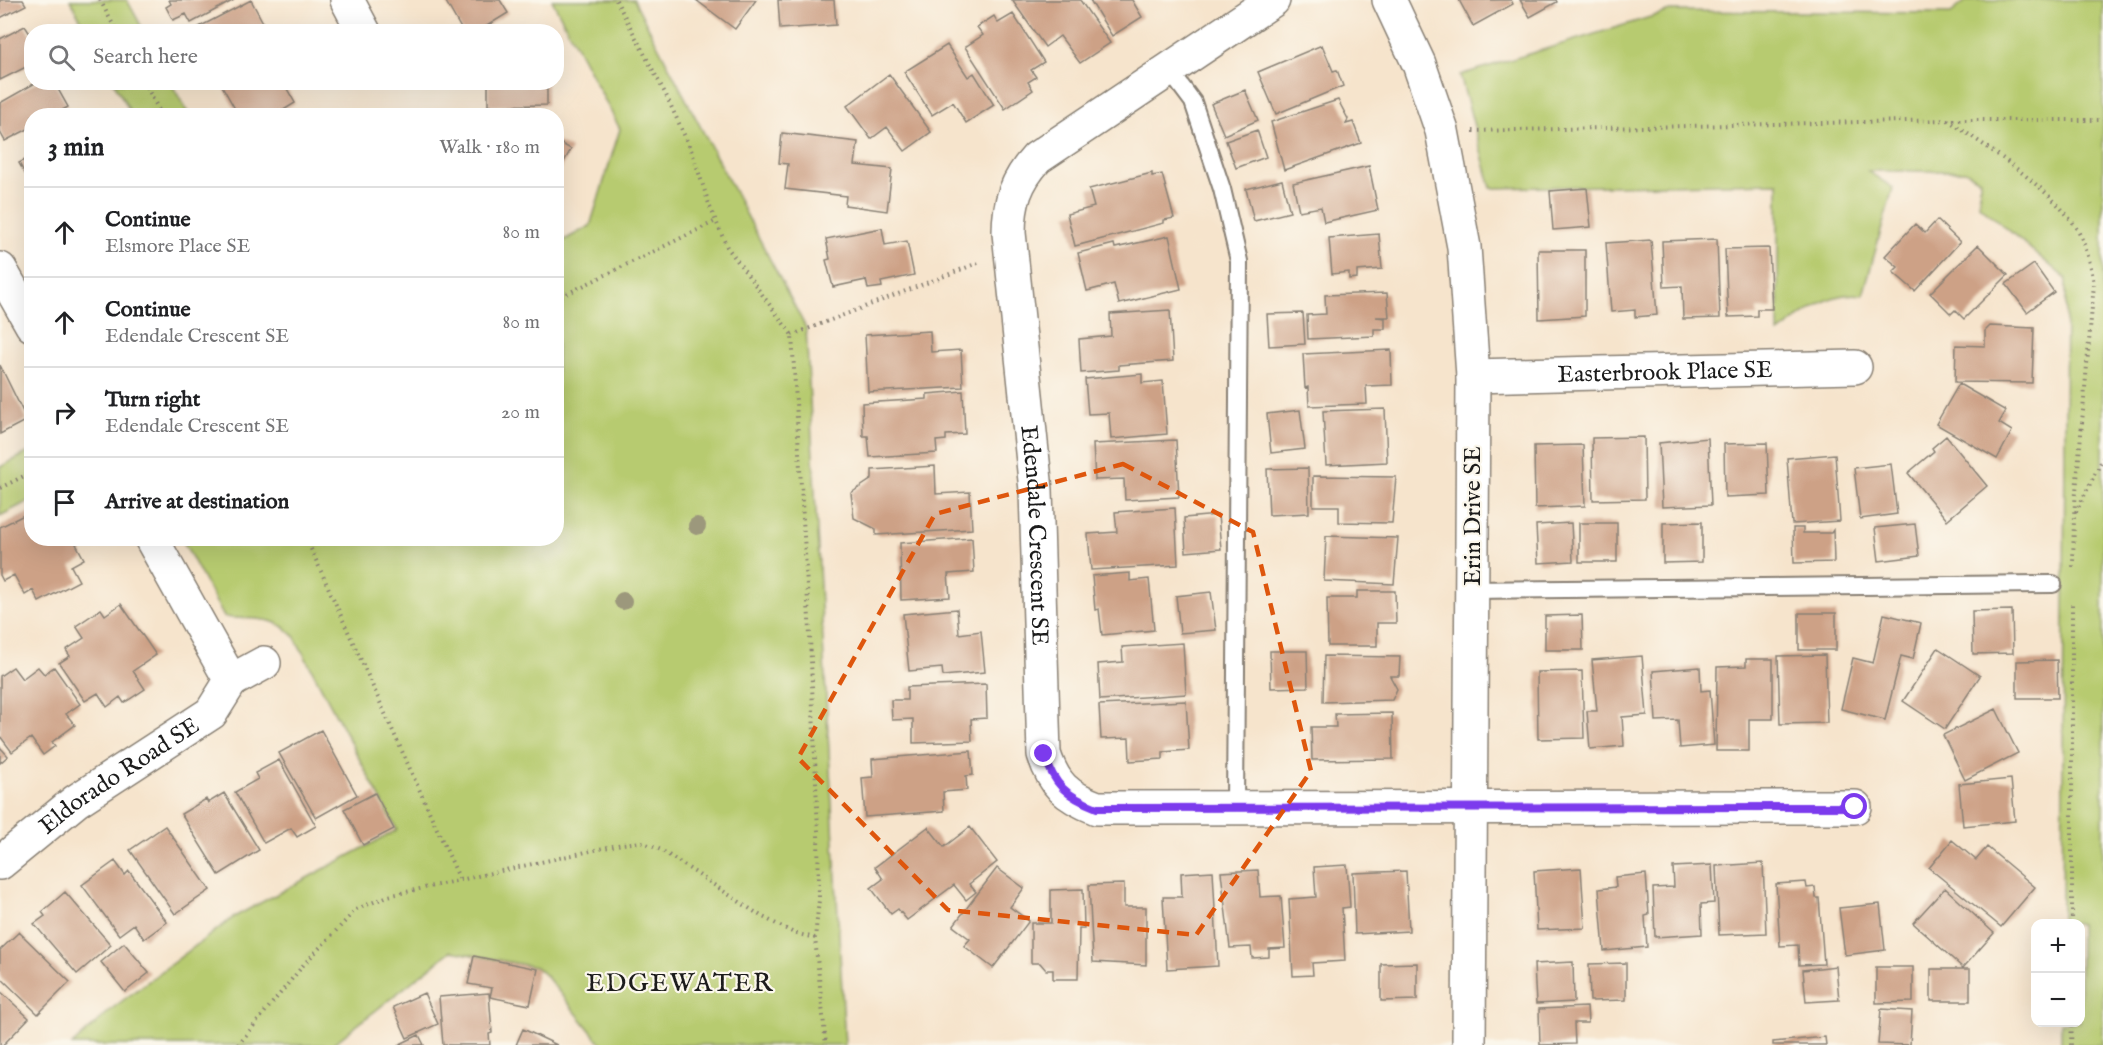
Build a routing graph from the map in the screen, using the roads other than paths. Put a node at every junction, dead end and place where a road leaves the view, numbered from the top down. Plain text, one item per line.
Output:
1 (347, 0) edge
2 (1273, 0) edge
3 (1389, 0) edge
4 (360, 24) edge
5 (1169, 70) junction
6 (0, 269) edge
7 (24, 311) edge
8 (1855, 367) dead end
9 (1473, 376) junction
10 (155, 546) edge
11 (2053, 584) dead end
12 (1472, 590) junction
13 (264, 663) dead end
14 (231, 681) junction
15 (1855, 807) dead end
16 (1235, 808) junction
17 (1471, 808) junction
18 (0, 862) edge
19 (1469, 1045) edge

1 - 4 street
2 - 5 street, Edendale Crescent SE
3 - 9 street, Erin Drive SE
5 - 16 lane
5 - 16 street, Edendale Crescent SE
6 - 7 street
8 - 9 street, Easterbrook Place SE
9 - 12 street, Erin Drive SE
10 - 14 street
11 - 12 lane
12 - 17 street, Erin Drive SE
13 - 14 street, Eldorado Road SE
14 - 18 street, Eldorado Road SE
15 - 17 street, Edendale Crescent SE
16 - 17 street, Edendale Crescent SE
17 - 19 street, Erin Drive SE

